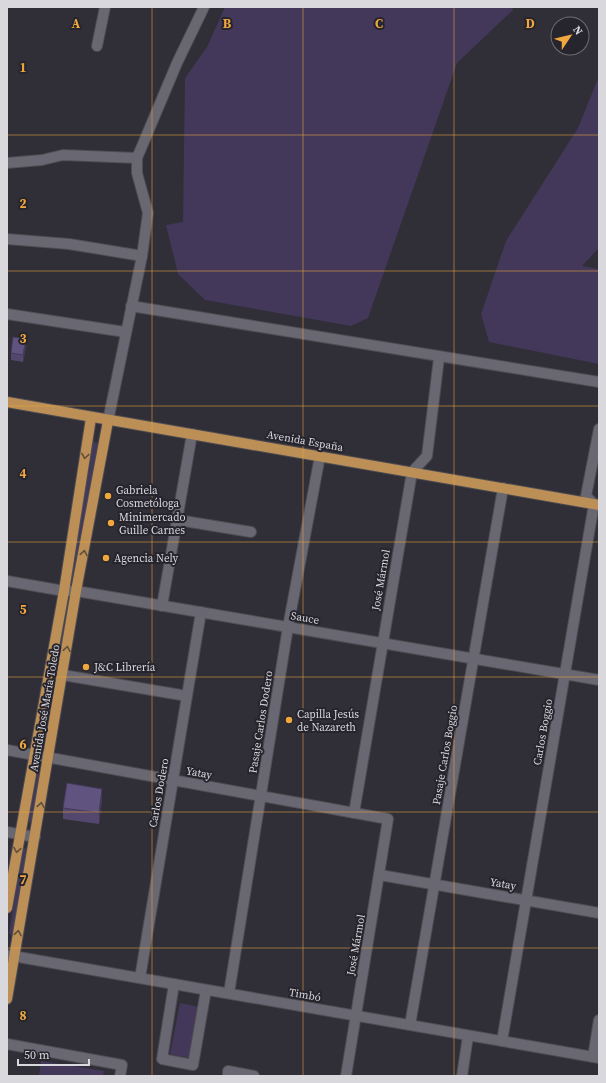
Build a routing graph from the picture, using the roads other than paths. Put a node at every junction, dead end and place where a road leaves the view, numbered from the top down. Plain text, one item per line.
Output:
1 (105, 7) edge
2 (204, 7) edge
3 (97, 46) dead end
4 (136, 158) junction
5 (7, 163) edge
6 (7, 239) edge
7 (142, 256) junction
8 (131, 306) junction
9 (7, 314) edge
10 (125, 332) junction
11 (439, 358) junction
12 (599, 382) edge
13 (7, 402) edge
14 (91, 418) junction
15 (108, 421) junction
16 (599, 429) edge
17 (192, 434) junction
18 (320, 456) junction
19 (412, 472) junction
20 (503, 488) junction
21 (596, 504) edge
22 (178, 520) junction
23 (251, 532) dead end
24 (7, 581) edge
25 (64, 591) junction
26 (76, 591) junction
27 (162, 606) junction
28 (201, 612) junction
29 (288, 627) junction
30 (382, 643) junction
31 (474, 659) junction
32 (566, 674) junction
33 (63, 675) junction
34 (599, 680) edge
35 (188, 696) junction
36 (7, 750) edge
37 (34, 756) junction
38 (49, 758) junction
39 (173, 781) junction
40 (262, 797) junction
41 (354, 813) junction
42 (388, 819) joint
43 (7, 832) edge
44 (20, 834) junction
45 (35, 837) junction
46 (380, 875) junction
47 (434, 884) junction
48 (526, 900) junction
49 (7, 908) edge
50 (599, 913) edge
51 (11, 956) edge
52 (140, 978) junction
53 (174, 984) junction
54 (206, 990) junction
55 (229, 993) junction
56 (7, 999) edge
57 (356, 1016) junction
58 (599, 1020) edge
59 (410, 1025) junction
60 (468, 1036) junction
61 (502, 1041) junction
62 (7, 1044) edge
63 (596, 1058) edge
64 (120, 1076) edge
65 (228, 1076) edge
66 (254, 1076) edge
67 (346, 1076) edge
68 (462, 1076) edge

1 - 3 street
2 - 4 street
4 - 5 street
4 - 7 street
6 - 7 street
7 - 8 street
8 - 10 street
8 - 11 street
9 - 10 street
10 - 15 street
11 - 12 street
11 - 19 street
13 - 14 main road, Avenida España
14 - 15 main road, Avenida España
14 -> 25 main road, Avenida José María Toledo
15 - 17 main road, Avenida España
26 -> 15 main road, Avenida José María Toledo
16 - 21 street
17 - 18 main road, Avenida España
17 - 22 street
18 - 19 main road, Avenida España
18 - 29 street, Pasaje Carlos Dodero
19 - 20 main road, Avenida España
19 - 30 street, José Mármol
20 - 21 main road, Avenida España
20 - 31 street, Pasaje Carlos Boggio
21 - 32 street, Carlos Boggio
22 - 23 street
22 - 27 street
24 - 25 street, Sauce
25 - 26 street, Sauce
25 - 37 main road, Avenida José María Toledo
26 - 27 street, Sauce
33 -> 26 main road, Avenida José María Toledo
27 - 28 street, Sauce
28 - 29 street, Sauce
28 - 35 street, Carlos Dodero
29 - 30 street, Sauce
29 - 40 street, Pasaje Carlos Dodero
30 - 31 street, Sauce
30 - 41 street, José Mármol
31 - 32 street, Sauce
31 - 47 street, Pasaje Carlos Boggio
32 - 34 street, Sauce
32 - 48 street, Carlos Boggio
33 - 35 street
33 - 38 main road, Avenida José María Toledo
35 - 39 street, Carlos Dodero
36 - 37 street, Yatay
37 - 38 street, Yatay
37 - 44 main road, Avenida José María Toledo
38 - 39 street, Yatay
45 -> 38 main road, Avenida José María Toledo
39 - 40 street, Yatay
39 - 52 street, Carlos Dodero
40 - 41 street, Yatay
40 - 55 street, Pasaje Carlos Dodero
41 - 42 street, Yatay
42 - 46 street, José Mármol
43 - 44 street
44 - 45 street
44 -> 49 main road, Avenida José María Toledo
51 -> 45 main road, Avenida José María Toledo
46 - 47 street, Yatay
46 - 57 street, José Mármol
47 - 48 street, Yatay
47 - 59 street, Pasaje Carlos Boggio
48 - 50 street, Yatay
48 - 61 street, Carlos Boggio
51 - 52 street, Timbó
51 - 56 main road, Avenida José María Toledo
52 - 53 street, Timbó
53 - 54 street, Timbó
53 - 54 street
54 - 55 street, Timbó
55 - 57 street, Timbó
57 - 59 street, Timbó
57 - 67 street, José Mármol
58 - 63 street
59 - 60 street, Timbó
60 - 61 street, Timbó
60 - 68 street
61 - 63 street, Timbó
62 - 64 street
65 - 66 street

